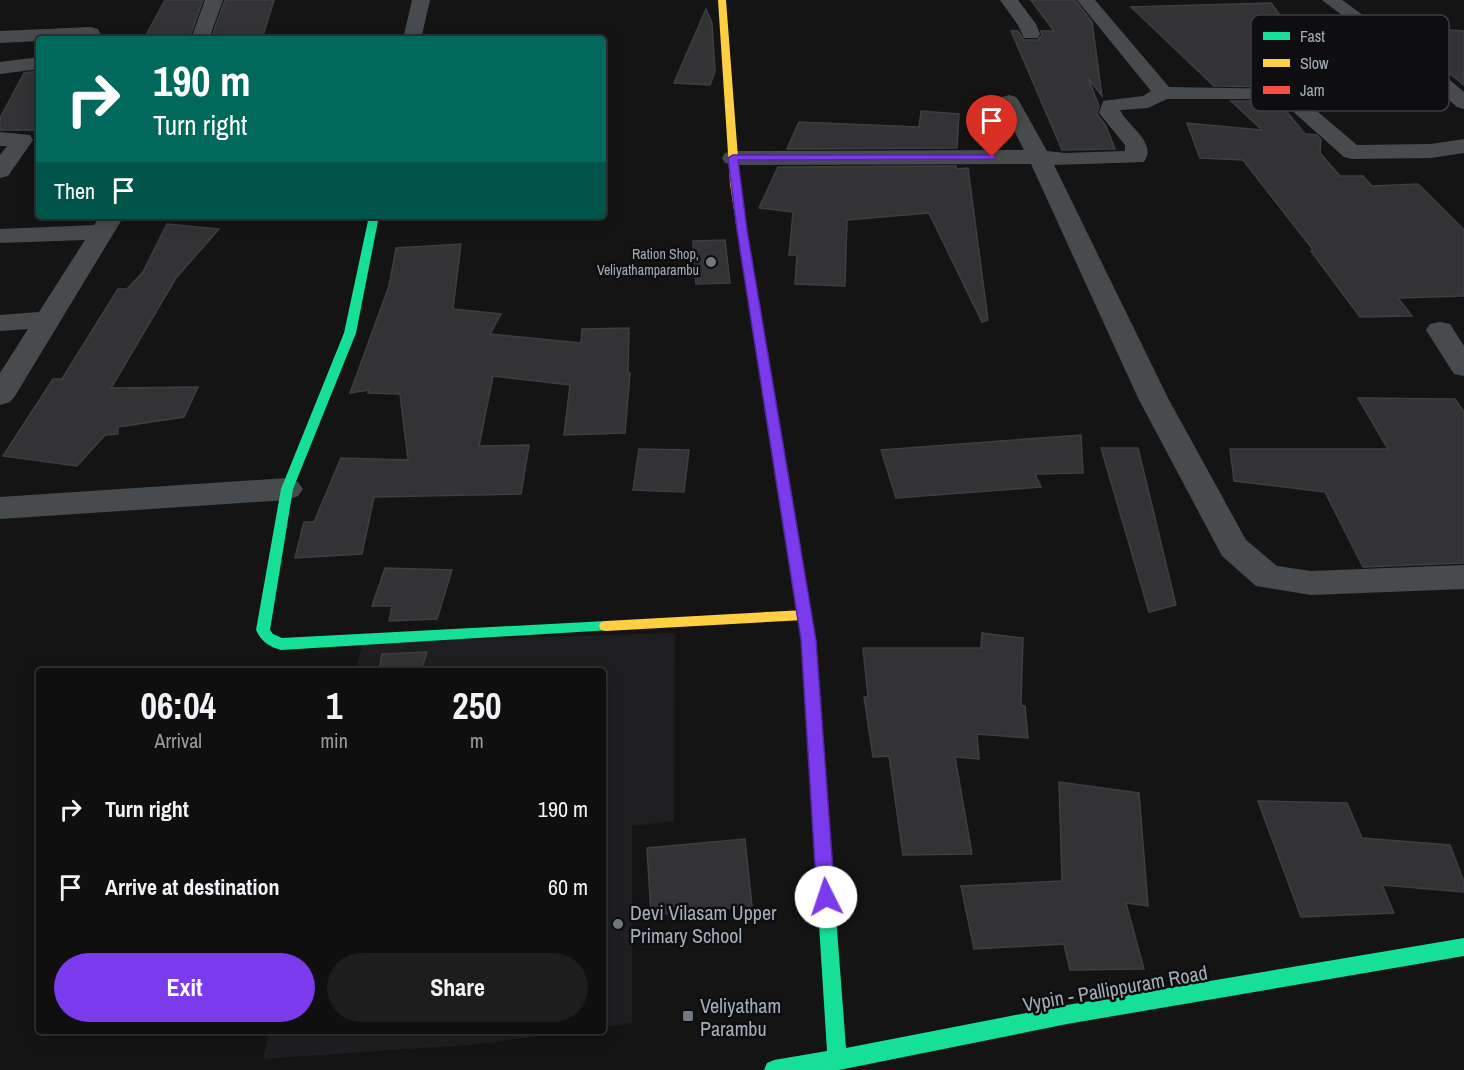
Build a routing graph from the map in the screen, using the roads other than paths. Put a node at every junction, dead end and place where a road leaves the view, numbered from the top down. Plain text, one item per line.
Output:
1 (214, 0) edge
2 (421, 0) edge
3 (722, 0) edge
4 (1009, 0) edge
5 (1086, 0) edge
6 (1330, 0) edge
7 (1351, 15) edge
8 (1031, 34) dead end
9 (90, 36) edge
10 (201, 36) edge
11 (413, 36) edge
12 (0, 37) edge
13 (36, 63) edge
14 (0, 68) edge
15 (1449, 90) edge
16 (1163, 93) junction
17 (1251, 93) edge
18 (1009, 101) dead end
19 (1464, 103) edge
20 (1305, 111) edge
21 (0, 139) edge
22 (1464, 146) edge
23 (1039, 157) junction
24 (733, 158) junction
25 (0, 171) edge
26 (373, 219) edge
27 (107, 224) edge
28 (0, 236) edge
29 (47, 320) junction
30 (0, 323) edge
31 (1440, 330) dead end
32 (1464, 368) edge
33 (0, 396) edge
34 (287, 489) junction
35 (0, 508) edge
36 (1464, 578) edge
37 (804, 615) junction
38 (1464, 947) edge
39 (837, 1066) edge
40 (774, 1070) edge

1 - 10 street
2 - 11 street
3 - 24 main road
4 - 8 street
5 - 16 street
6 - 7 street
9 - 12 street
13 - 14 street
15 - 19 street
16 - 17 street
16 - 23 street
18 - 23 street
20 - 22 street
21 - 25 street
23 - 24 street
23 - 36 street
24 - 37 main road
26 - 34 main road
27 - 28 street
27 - 29 street
29 - 30 street
29 - 33 street
31 - 32 street
34 - 35 street
34 - 37 main road
37 - 39 main road
38 - 39 main road, Vypin - Pallippuram Road
39 - 40 main road, Vypin - Pallippuram Road

